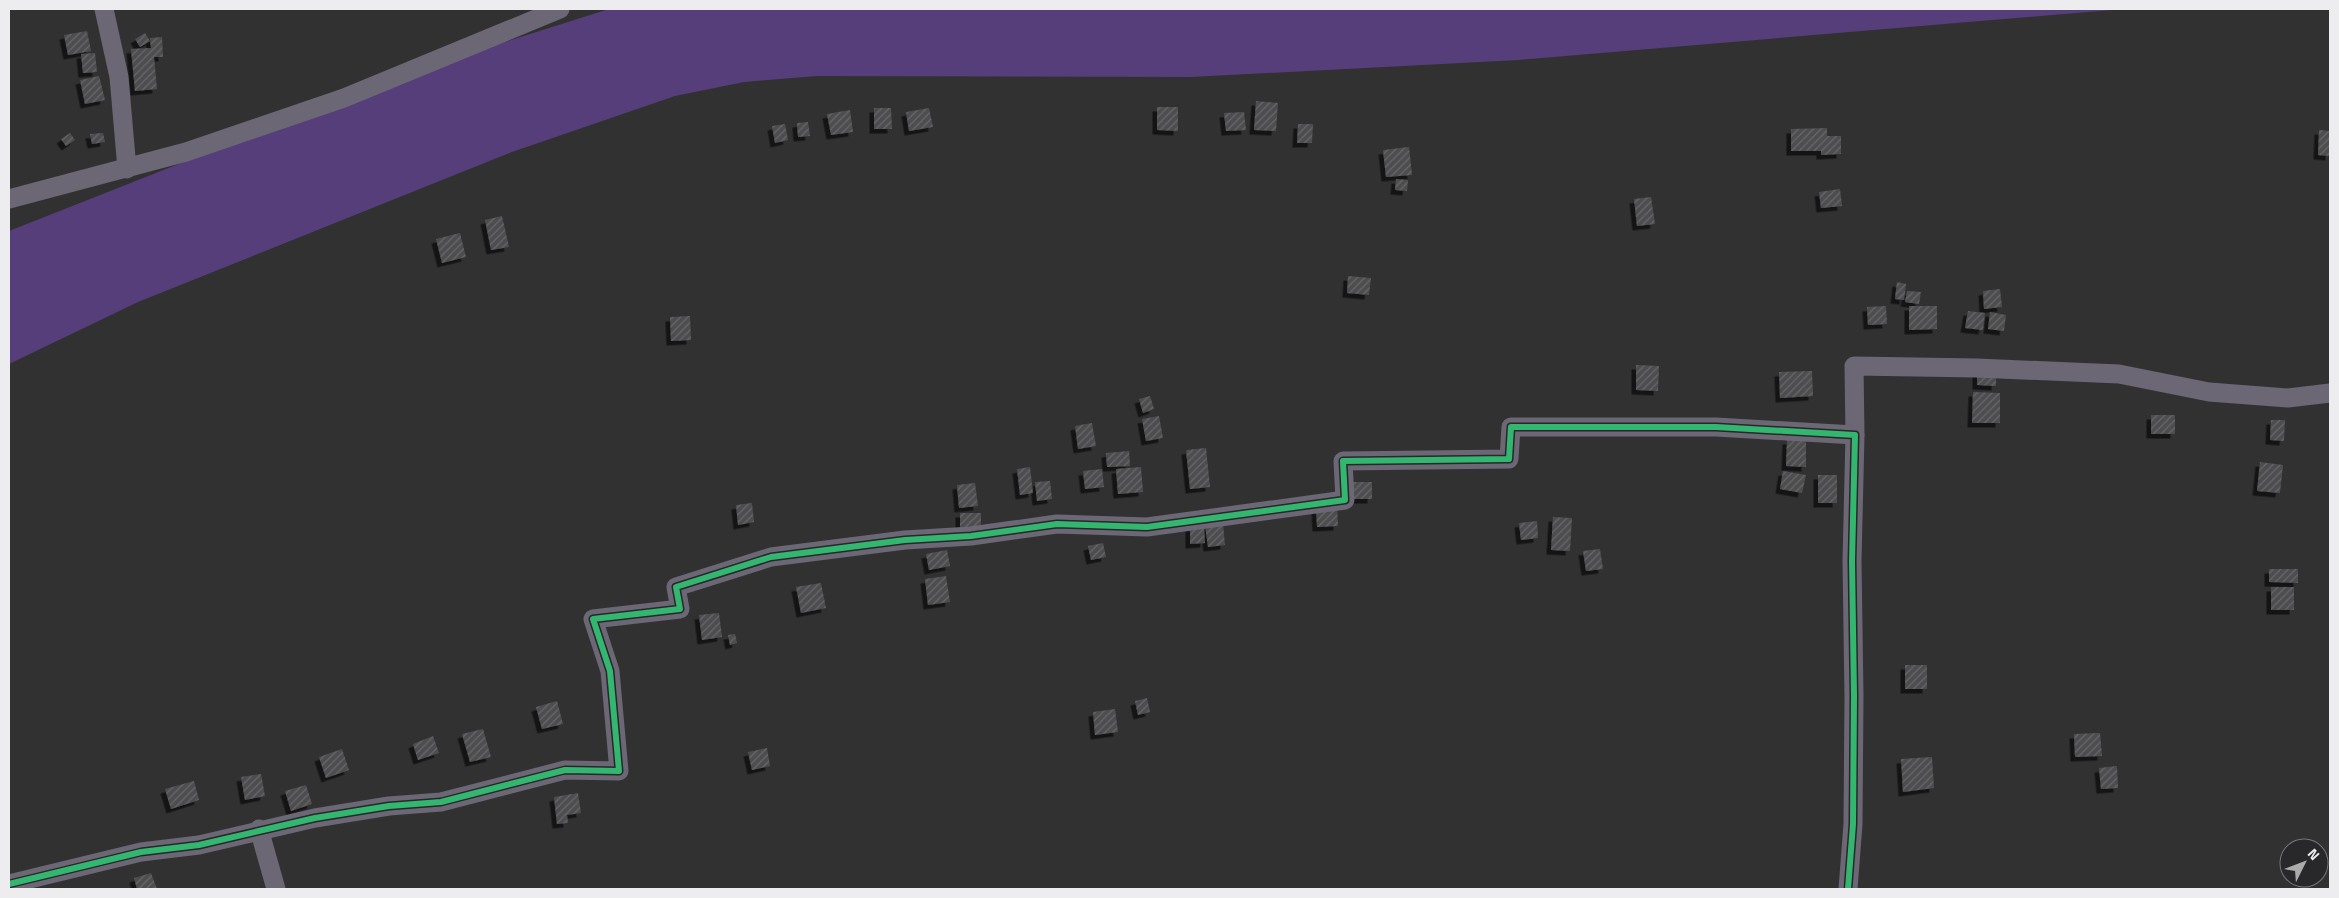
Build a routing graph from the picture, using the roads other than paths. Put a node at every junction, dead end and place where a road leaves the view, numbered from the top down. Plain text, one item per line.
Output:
1 (104, 9) edge
2 (560, 9) edge
3 (127, 169) junction
4 (9, 199) edge
5 (2330, 393) edge
6 (1855, 435) junction
7 (259, 829) junction
8 (9, 884) edge
9 (276, 889) edge
10 (1848, 889) edge

1 - 3 street
2 - 3 street
3 - 4 street
5 - 6 street
6 - 7 street
6 - 10 street
7 - 8 street
7 - 9 street

